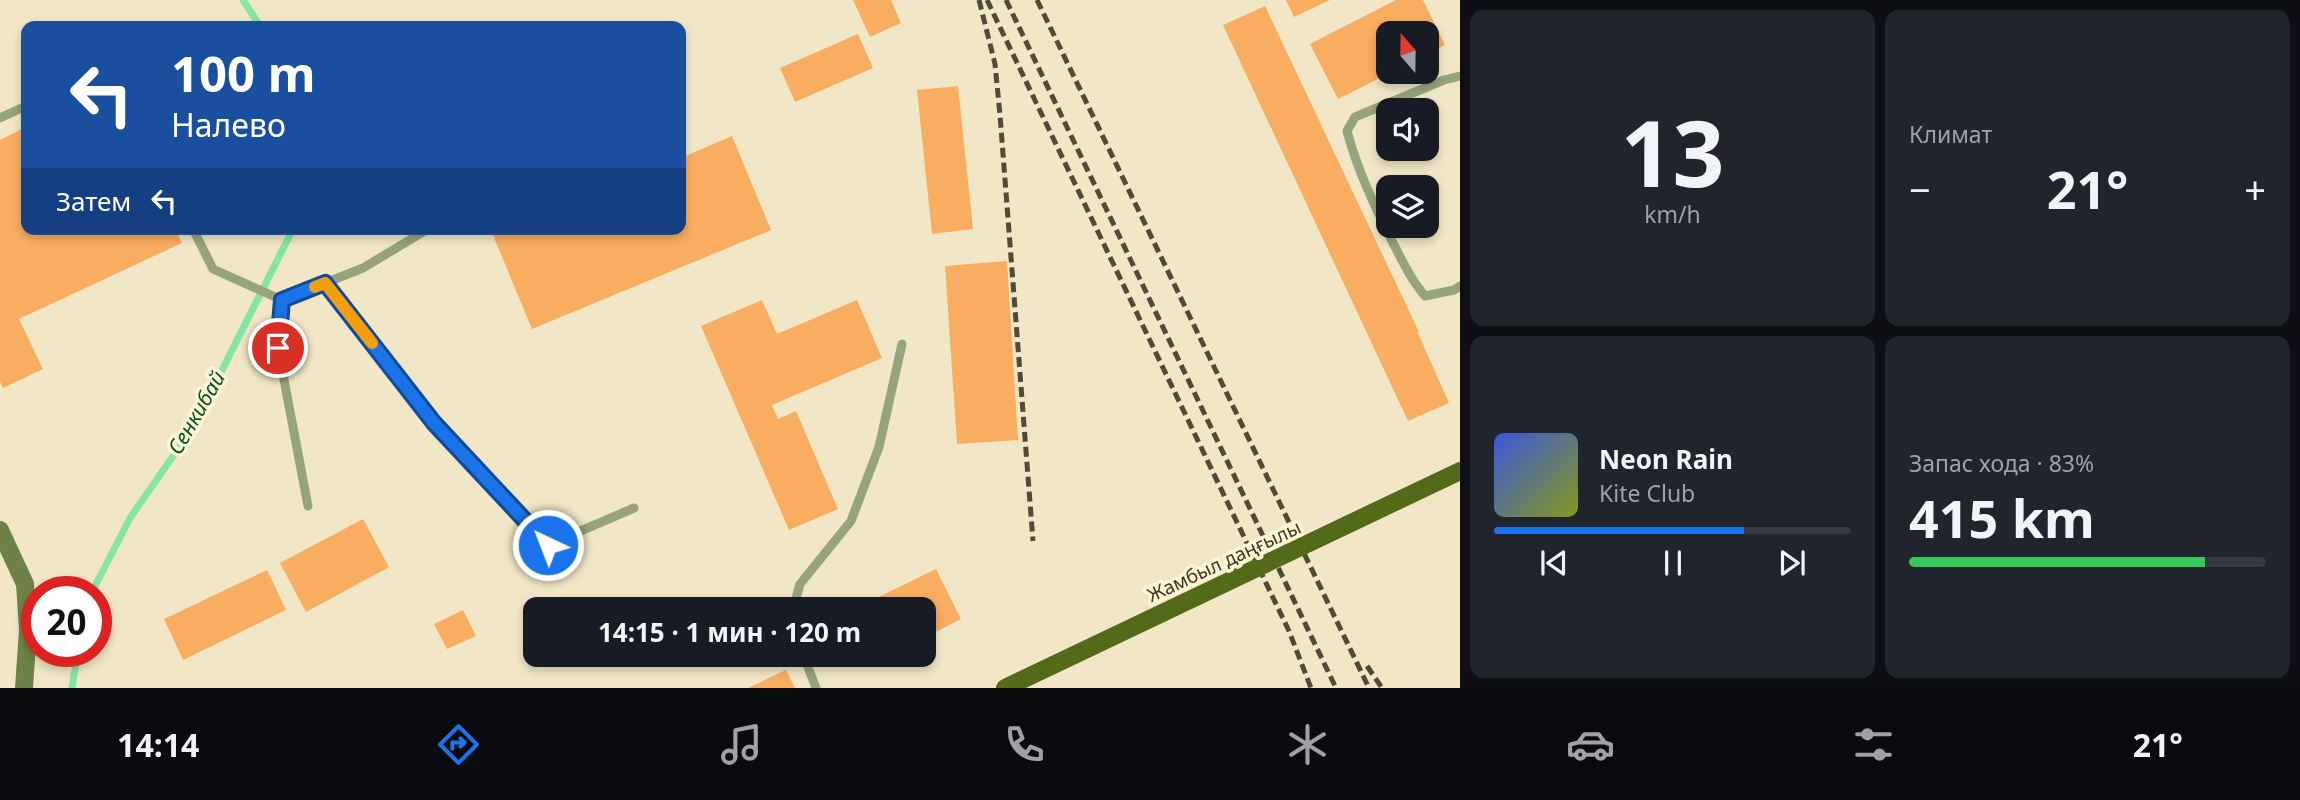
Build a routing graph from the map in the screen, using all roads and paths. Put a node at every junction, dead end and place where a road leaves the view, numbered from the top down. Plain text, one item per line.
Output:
1 (1460, 76) edge
2 (21, 108) edge
3 (0, 118) edge
4 (196, 235) edge
5 (418, 235) edge
6 (325, 283) junction
7 (1460, 286) edge
8 (282, 300) junction
9 (902, 344) dead end
10 (1460, 471) edge
11 (308, 506) dead end
12 (634, 508) dead end
13 (0, 530) edge
14 (796, 597) edge
15 (808, 667) edge
16 (24, 688) edge
17 (816, 688) edge
18 (1005, 688) edge

1 - 7 lane
2 - 3 lane
4 - 8 lane
5 - 6 lane
6 - 8 lane
6 - 12 lane
8 - 11 lane
9 - 14 lane
10 - 18 main road, Жамбыл даңғылы, bridge
13 - 16 street
15 - 17 lane

